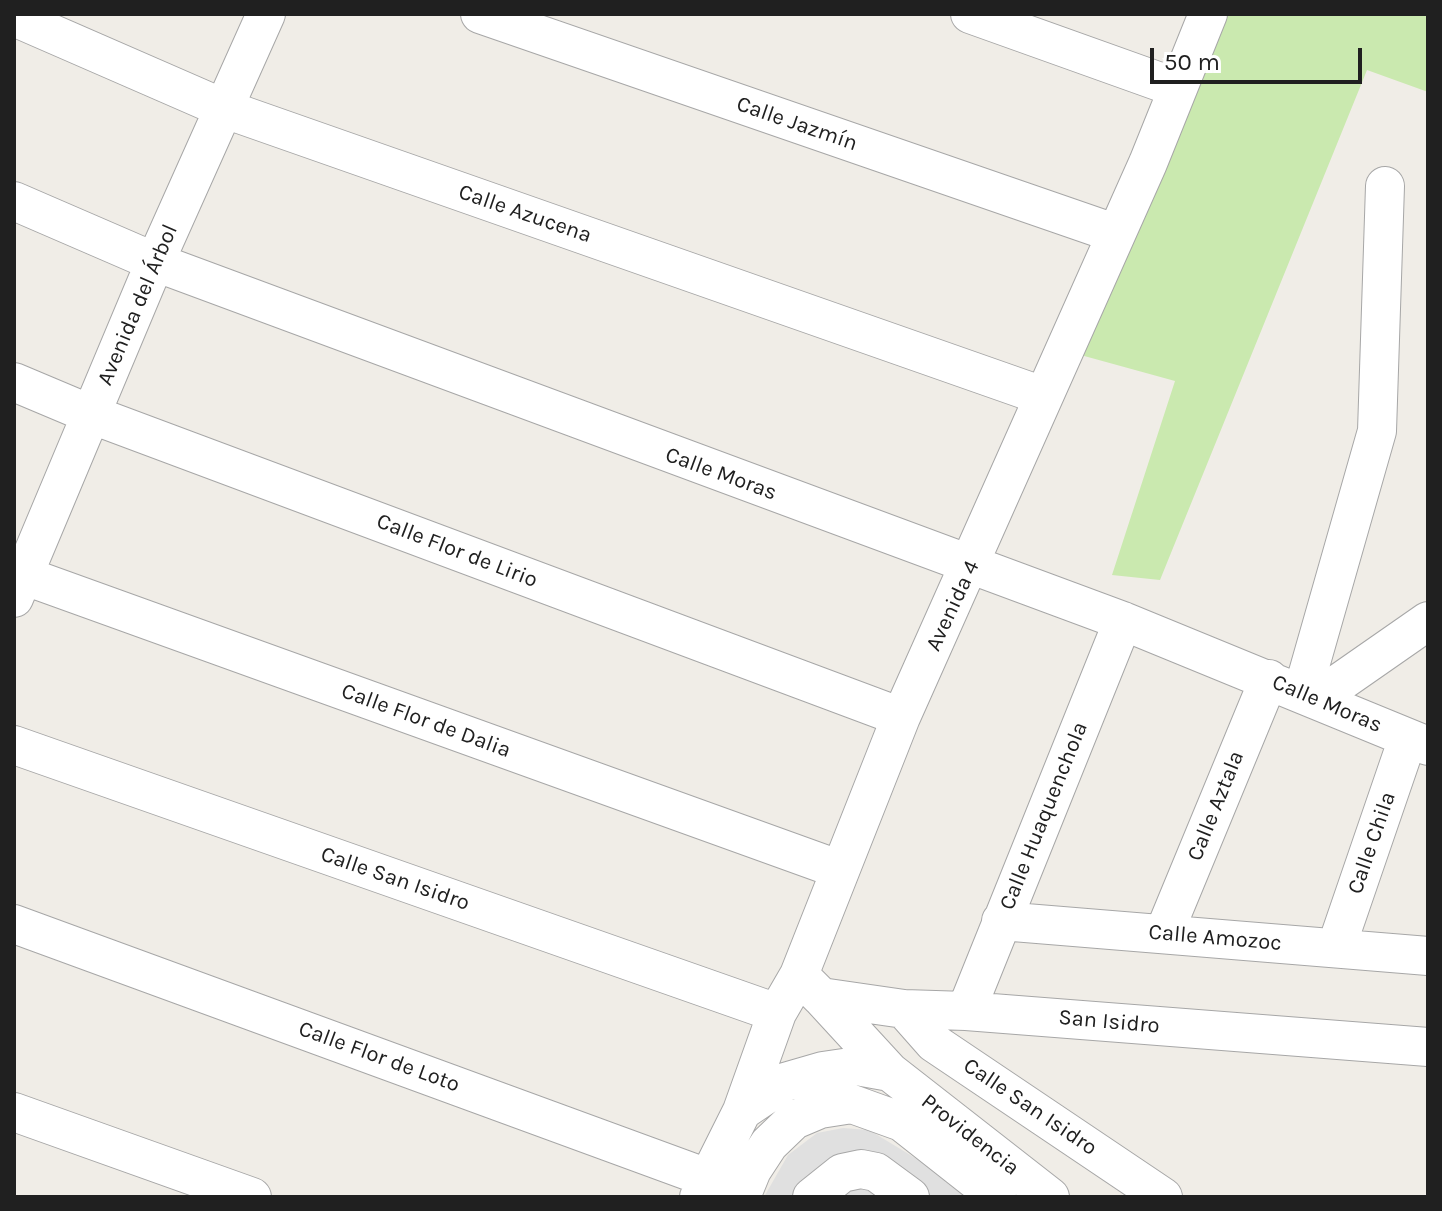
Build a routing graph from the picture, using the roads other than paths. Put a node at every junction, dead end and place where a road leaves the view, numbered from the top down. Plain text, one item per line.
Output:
1 (266, 14) edge
2 (480, 14) edge
3 (970, 14) edge
4 (1208, 14) edge
5 (14, 17) edge
6 (1177, 88) junction
7 (225, 109) junction
8 (1385, 186) dead end
9 (14, 201) edge
10 (1114, 233) junction
11 (155, 262) junction
12 (14, 382) edge
13 (1043, 396) junction
14 (90, 414) junction
15 (971, 567) junction
16 (17, 582) edge
17 (1123, 621) junction
18 (1428, 621) edge
19 (1296, 691) junction
20 (901, 717) junction
21 (1418, 742) edge
22 (14, 745) edge
23 (838, 869) junction
24 (1001, 921) junction
25 (14, 924) edge
26 (1164, 933) junction
27 (1336, 948) junction
28 (1428, 956) edge
29 (810, 986) junction
30 (904, 1009) junction
31 (966, 1011) junction
32 (777, 1013) junction
33 (1428, 1047) edge
34 (890, 1072) junction
35 (742, 1111) junction
36 (14, 1112) edge
37 (703, 1187) edge
38 (742, 1194) edge
39 (904, 1196) edge
40 (252, 1197) edge
41 (812, 1197) edge
42 (997, 1197) edge
43 (1050, 1197) edge
44 (1163, 1197) edge

1 - 7 street, Avenida del Árbol
2 - 10 street, Calle Jazmín
3 - 6 street
4 - 6 street, Avenida 4
5 - 7 street, Calle Azucena
6 - 10 street, Avenida 4
7 - 11 street, Avenida del Árbol
7 - 13 street, Calle Azucena
8 - 19 street, Calle Aztala
9 - 11 street, Calle Moras
10 - 13 street, Avenida 4
11 - 14 street, Avenida del Árbol
11 - 15 street, Calle Moras
12 - 14 street, Calle Flor de Lirio
13 - 15 street, Avenida 4
14 - 16 street, Avenida del Árbol
14 - 20 street, Calle Flor de Lirio
15 - 17 street, Calle Moras
15 - 20 street, Avenida 4
16 - 23 street, Calle Flor de Dalia
17 - 19 street, Calle Moras
17 - 24 street, Calle Huaquenchola
18 - 19 street
19 - 21 street, Calle Moras
19 - 26 street, Calle Aztala
20 - 23 street, Avenida 4
21 - 27 street, Calle Chila
22 - 32 street, Calle San Isidro
23 - 29 street, Avenida 4
24 - 26 street, Calle Amozoc
24 - 31 street, Calle Huaquenchola
25 - 37 street, Calle Flor de Loto
26 - 27 street, Calle Amozoc
27 - 28 street, Calle Amozoc
29 - 30 street, San Isidro
29 - 32 street, Avenida 4
29 - 34 street, Providencia
30 - 31 street, San Isidro
30 - 44 street, Calle San Isidro
31 - 33 street, San Isidro
32 - 35 street, Avenida 4
34 - 35 street
34 - 43 street, Providencia
35 - 37 street, Avenida 4
36 - 40 street
37 - 38 street, Calle Flor de Loto
38 - 42 street
39 - 41 street

